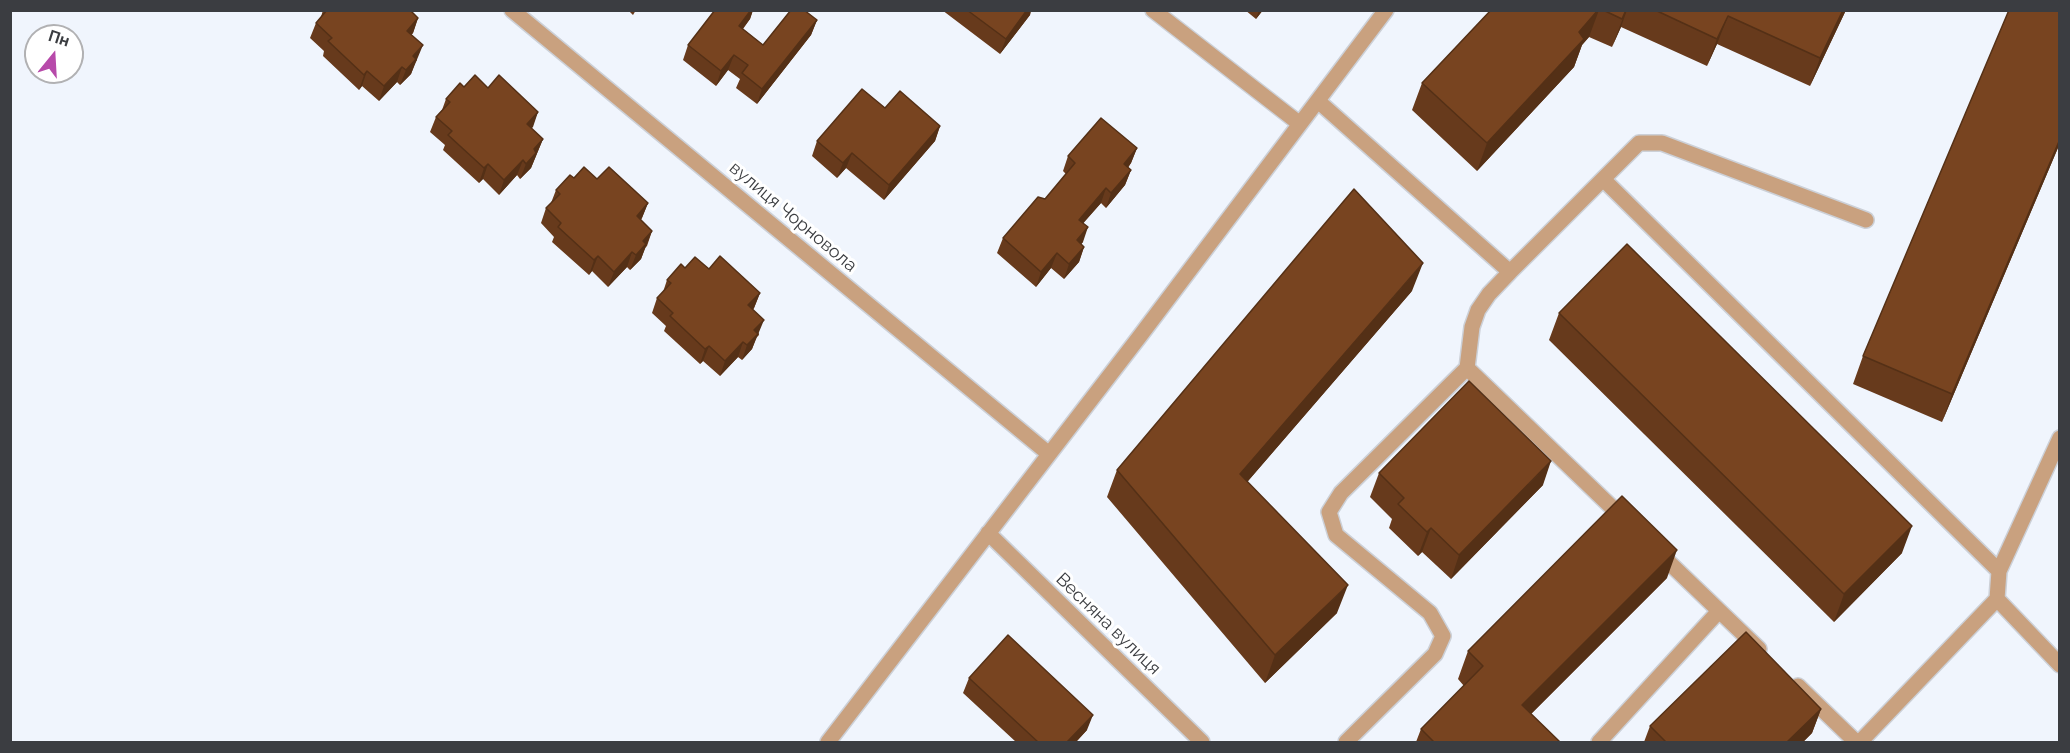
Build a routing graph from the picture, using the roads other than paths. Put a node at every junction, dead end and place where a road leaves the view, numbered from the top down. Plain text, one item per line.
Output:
1 (512, 10) edge
2 (1153, 10) edge
3 (1386, 10) edge
4 (1318, 101) junction
5 (1300, 124) junction
6 (1603, 179) junction
7 (1866, 220) dead end
8 (1509, 272) junction
9 (1467, 368) junction
10 (2060, 438) edge
11 (1049, 454) junction
12 (988, 533) junction
13 (1999, 571) junction
14 (1997, 599) junction
15 (1719, 611) junction
16 (1770, 660) edge
17 (2060, 665) edge
18 (1787, 677) edge
19 (828, 742) edge
20 (1202, 742) edge
21 (1346, 742) edge
22 (1599, 742) edge
23 (1858, 742) edge

1 - 11 street, вулиця Чорновола
2 - 5 street
3 - 4 street
4 - 5 street
4 - 8 street
5 - 11 street
6 - 7 street
6 - 8 street
6 - 13 street
8 - 9 street
9 - 15 street
9 - 21 street
10 - 13 street
11 - 12 street
12 - 19 street
12 - 20 street, Весняна вулиця
13 - 14 street
14 - 17 street
14 - 23 street
15 - 16 street
15 - 22 street
18 - 23 street

